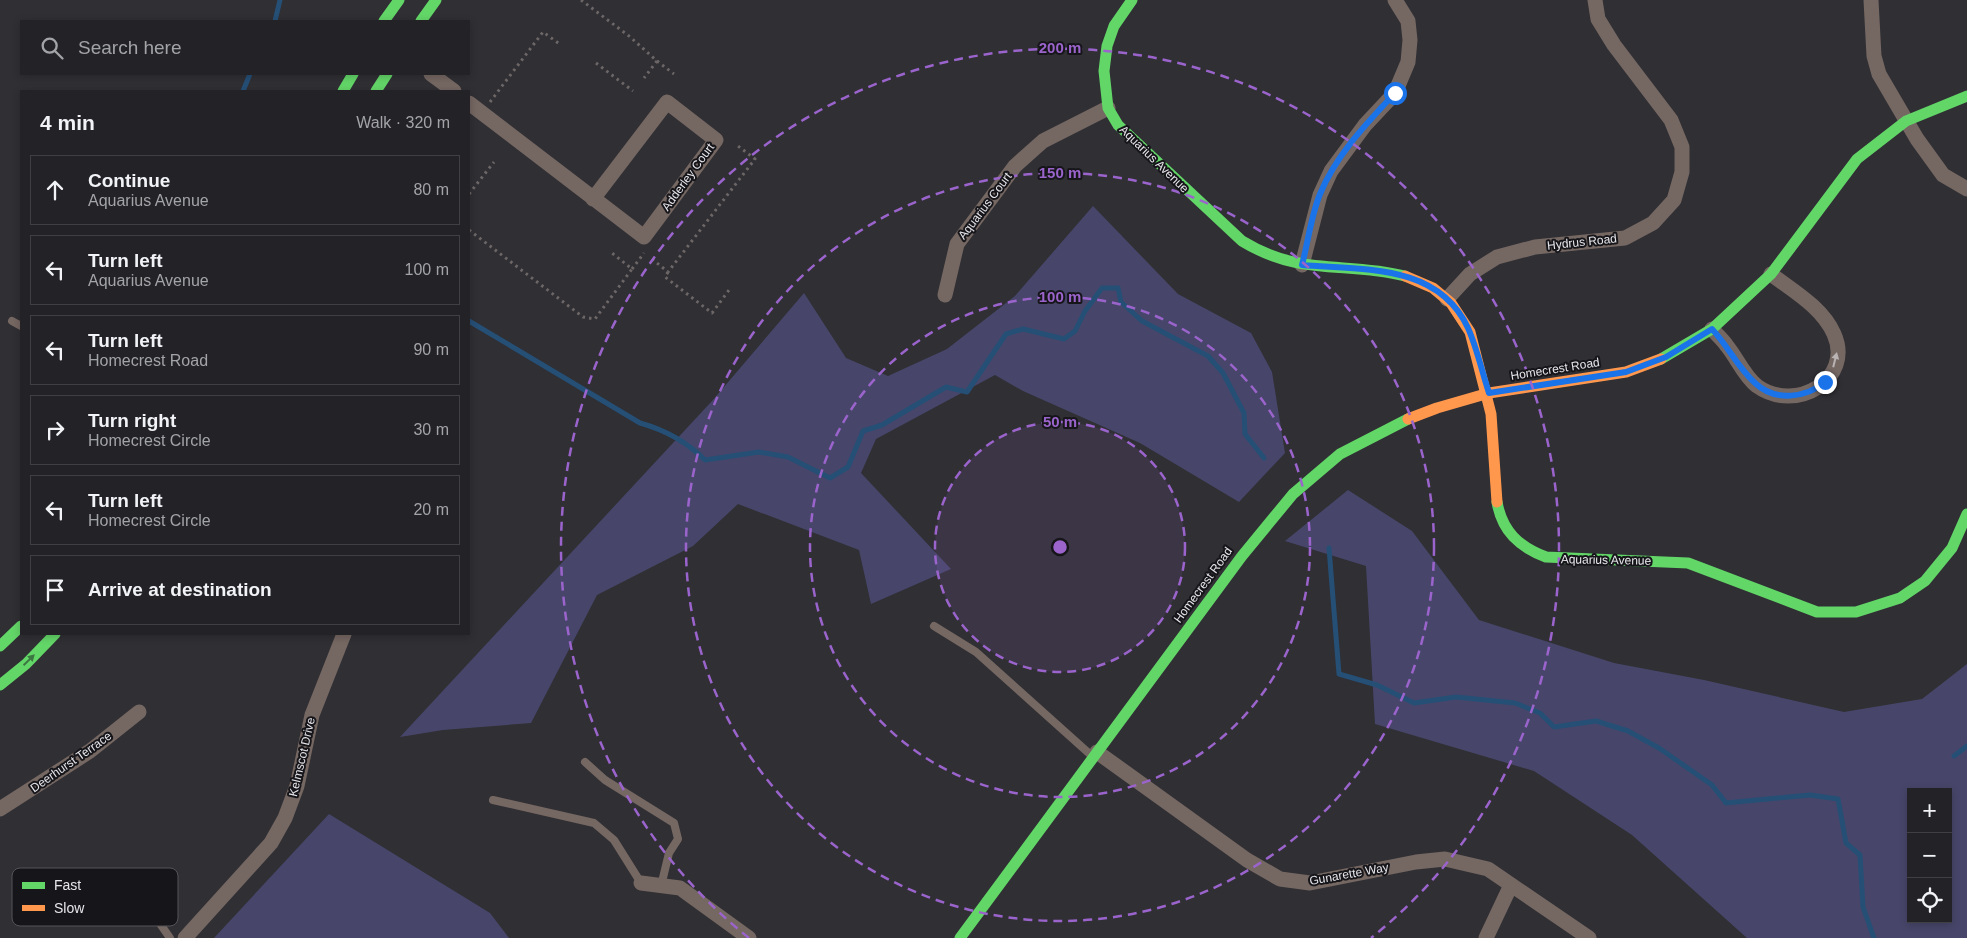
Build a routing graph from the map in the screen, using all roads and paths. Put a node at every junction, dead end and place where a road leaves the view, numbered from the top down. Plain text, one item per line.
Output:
1 (399, 0) edge
2 (436, 0) edge
3 (581, 0) edge
4 (1132, 0) edge
5 (1396, 0) edge
6 (1595, 0) edge
7 (1871, 0) edge
8 (385, 20) edge
9 (422, 20) edge
10 (561, 45) dead end
11 (657, 61) junction
12 (596, 63) dead end
13 (674, 74) dead end
14 (352, 75) edge
15 (386, 75) edge
16 (432, 75) edge
17 (644, 78) dead end
18 (344, 90) edge
19 (377, 90) edge
20 (453, 90) edge
21 (633, 91) dead end
22 (1967, 96) edge
23 (470, 104) edge
24 (1108, 108) junction
25 (482, 113) junction
26 (1906, 121) junction
27 (738, 146) dead end
28 (494, 162) dead end
29 (1967, 189) edge
30 (470, 193) edge
31 (593, 199) junction
32 (470, 231) edge
33 (612, 253) dead end
34 (644, 253) dead end
35 (652, 259) dead end
36 (1302, 265) junction
37 (632, 270) junction
38 (668, 272) junction
39 (1771, 274) junction
40 (729, 290) dead end
41 (945, 295) dead end
42 (1447, 299) junction
43 (12, 322) dead end
44 (20, 326) edge
45 (1712, 329) junction
46 (1489, 393) junction
47 (1967, 514) edge
48 (934, 626) dead end
49 (20, 627) edge
50 (54, 635) edge
51 (344, 635) edge
52 (0, 646) edge
53 (0, 685) edge
54 (139, 712) dead end
55 (1095, 755) junction
56 (586, 762) dead end
57 (493, 800) dead end
58 (0, 810) edge
59 (641, 883) joint
60 (1512, 885) junction
61 (661, 886) junction
62 (162, 926) edge
63 (170, 938) edge
64 (185, 938) edge
65 (749, 938) edge
66 (960, 938) edge
67 (1486, 938) edge
68 (1589, 938) edge

1 - 8 street
2 - 9 street
3 - 11 path
4 - 24 street, Aquarius Avenue
5 - 36 street
6 - 42 street, Hydrus Road
7 - 26 street
10 - 25 path
11 - 13 path
11 - 17 path
12 - 21 path
14 - 18 street
15 - 19 street
16 - 20 street
22 - 26 street, Homecrest Road
23 - 25 street, Adderley Court
24 - 36 street, Aquarius Avenue
24 - 41 street, Aquarius Court
25 - 31 street, Adderley Court
26 - 29 street
26 - 39 street, Homecrest Road
27 - 38 path
28 - 30 path
31 - 31 street, Adderley Court
32 - 37 path
33 - 37 path
34 - 37 path
35 - 38 path
36 - 42 street, Aquarius Avenue
38 - 40 path
39 - 45 street, Homecrest Road
45 -> 39 street
42 - 46 street, Aquarius Avenue
43 - 44 lane
45 - 46 street, Homecrest Road
46 - 47 street, Aquarius Avenue
46 - 55 street, Homecrest Road
48 - 55 lane
49 - 52 street
53 -> 50 street
51 - 64 street, Kelmscot Drive
54 - 58 street, Deerhurst Terrace
55 - 60 street, Gunarette Way
55 - 66 street, Homecrest Road
56 - 61 lane
57 - 59 lane
59 - 61 street
60 - 67 street
60 - 68 street, Gunarette Way
61 - 65 street
62 - 63 lane

